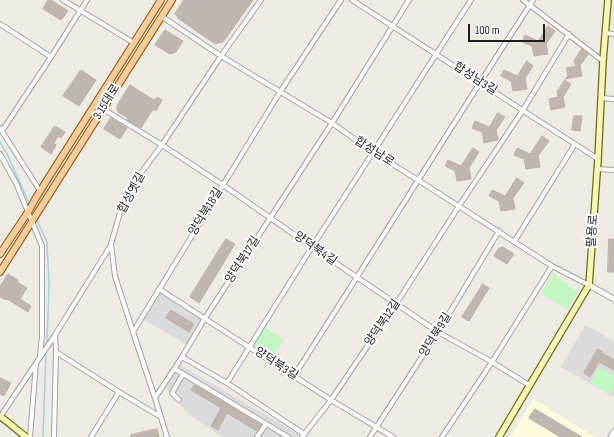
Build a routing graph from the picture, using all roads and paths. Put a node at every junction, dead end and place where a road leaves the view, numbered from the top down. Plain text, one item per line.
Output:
1 (63, 0) edge
2 (87, 0) edge
3 (161, 0) edge
4 (172, 0) edge
5 (260, 0) edge
6 (341, 0) edge
7 (352, 0) edge
8 (409, 0) edge
9 (471, 0) edge
10 (523, 0) edge
11 (532, 0) edge
12 (608, 0) edge
13 (530, 5) junction
14 (80, 11) junction
15 (161, 16) junction
16 (0, 24) edge
17 (392, 26) junction
18 (606, 33) junction
19 (569, 34) junction
20 (614, 34) edge
21 (134, 43) junction
22 (436, 54) junction
23 (221, 56) junction
24 (51, 57) junction
25 (603, 61) junction
26 (480, 82) junction
27 (280, 92) junction
28 (601, 98) junction
29 (614, 99) edge
30 (103, 108) junction
31 (523, 110) junction
32 (332, 123) junction
33 (1, 129) edge
34 (576, 144) junction
35 (162, 145) junction
36 (374, 152) junction
37 (0, 154) edge
38 (598, 159) junction
39 (598, 169) junction
40 (614, 170) edge
41 (418, 180) junction
42 (223, 185) junction
43 (38, 193) junction
44 (459, 206) junction
45 (28, 211) junction
46 (271, 218) junction
47 (32, 221) junction
48 (499, 231) junction
49 (514, 242) junction
50 (111, 244) junction
51 (3, 245) edge
52 (312, 247) junction
53 (0, 254) edge
54 (552, 266) junction
55 (0, 272) edge
56 (357, 278) junction
57 (589, 285) junction
58 (159, 289) junction
59 (614, 299) edge
60 (396, 304) junction
61 (205, 318) junction
62 (133, 332) junction
63 (438, 332) junction
64 (54, 336) junction
65 (249, 347) junction
66 (56, 352) junction
67 (40, 356) junction
68 (182, 357) junction
69 (492, 362) junction
70 (36, 363) junction
71 (175, 369) junction
72 (183, 374) junction
73 (294, 376) junction
74 (227, 383) junction
75 (529, 385) junction
76 (119, 392) junction
77 (155, 398) junction
78 (179, 400) dead end
79 (331, 400) junction
80 (0, 416) edge
81 (161, 418) junction
82 (266, 424) junction
83 (377, 427) junction
84 (614, 432) edge
85 (303, 435) edge
86 (26, 437) edge
87 (30, 437) edge
88 (54, 437) edge
89 (91, 437) edge
90 (167, 437) edge
91 (258, 437) edge
92 (288, 437) edge
93 (370, 437) edge
94 (393, 437) edge
95 (442, 437) edge
96 (499, 437) edge
97 (612, 437) edge

1 - 14 street
2 - 14 street
3 - 21 main road, 3·15대로
4 - 15 main road, 3·15대로
5 - 23 street, 합성옛길
6 - 27 street, 양덕북18길
7 - 17 street, 합성남3길
8 - 17 street, 양덕북17길
9 - 22 street
10 - 13 street
11 - 13 street
12 - 18 main road, 팔용로
13 - 19 street
13 - 26 street
14 - 21 street
14 - 24 street
15 - 23 street, 합성남로
15 - 30 main road, 3·15대로
16 - 24 street
17 - 22 street, 합성남3길
17 - 32 street, 양덕북17길
18 - 20 street
18 - 25 main road, 팔용로
19 - 25 street
19 - 31 street, 양덕북12길
21 - 43 main road, 3·15대로
22 - 26 street, 합성남3길
22 - 36 street
23 - 27 street, 합성남로
23 - 35 street, 합성옛길
24 - 33 street
25 - 28 main road, 팔용로
26 - 31 street, 합성남3길
26 - 41 street
27 - 32 street, 합성남로
27 - 42 street, 양덕북18길
28 - 29 street
28 - 38 main road, 팔용로
30 - 35 street, 양덕북4길
30 - 47 main road, 3·15대로
31 - 34 street, 합성남3길
31 - 44 street, 양덕북12길
32 - 36 street, 합성남로
32 - 46 street, 양덕북17길
33 - 43 street
34 - 38 street, 합성남3길
34 - 49 street
35 - 42 street, 양덕북4길
35 - 50 street, 합성옛길
36 - 41 street, 합성남로
36 - 52 street
37 - 45 street
38 - 39 main road, 팔용로
39 - 40 street
39 - 57 main road, 팔용로
41 - 44 street, 합성남로
41 - 56 street
42 - 46 street, 양덕북4길
42 - 58 street, 양덕북18길
43 - 45 main road, 3·15대로
44 - 48 street, 합성남로
44 - 60 street, 양덕북12길
45 - 47 street
45 - 51 main road
46 - 52 street, 양덕북4길
46 - 61 street, 양덕북17길
47 - 55 main road
47 - 67 street
48 - 49 street, 합성남로
48 - 63 street, 양덕북9길
49 - 54 street, 합성남로
50 - 62 street, 합성옛길
50 - 64 street
51 - 53 main road
52 - 56 street, 양덕북4길
52 - 65 street
54 - 57 street, 합성남로
54 - 69 street
56 - 60 street, 양덕북4길
56 - 73 street
57 - 59 street
57 - 75 main road, 팔용로
58 - 61 street, 양덕북3길
58 - 62 street, 양덕북18길
60 - 63 street, 양덕북4길
60 - 79 street, 양덕북12길
61 - 65 street, 양덕북3길
61 - 68 street, 양덕북17길
62 - 77 street, 합성옛길
63 - 69 street, 양덕북4길
63 - 83 street, 양덕북9길
64 - 66 street
64 - 67 street
65 - 73 street, 양덕북3길
65 - 74 street
66 - 76 street
66 - 88 street
67 - 70 street
68 - 71 street, 양덕북17길
68 - 74 street
69 - 75 street, 양덕북4길
69 - 95 street
70 - 80 street
70 - 87 street
71 - 72 street
71 - 77 street, 양덕북17길
72 - 78 street
72 - 82 street
73 - 79 street, 양덕북3길
74 - 85 street
75 - 96 main road, 팔용로
76 - 81 street
76 - 89 street
77 - 81 street, 합성옛길
79 - 83 street, 양덕북3길
79 - 85 street, 양덕북12길
80 - 86 main road
81 - 90 street, 합성옛길
82 - 91 street
82 - 92 street
83 - 93 street, 양덕북9길
83 - 94 street, 양덕북3길
84 - 97 street

